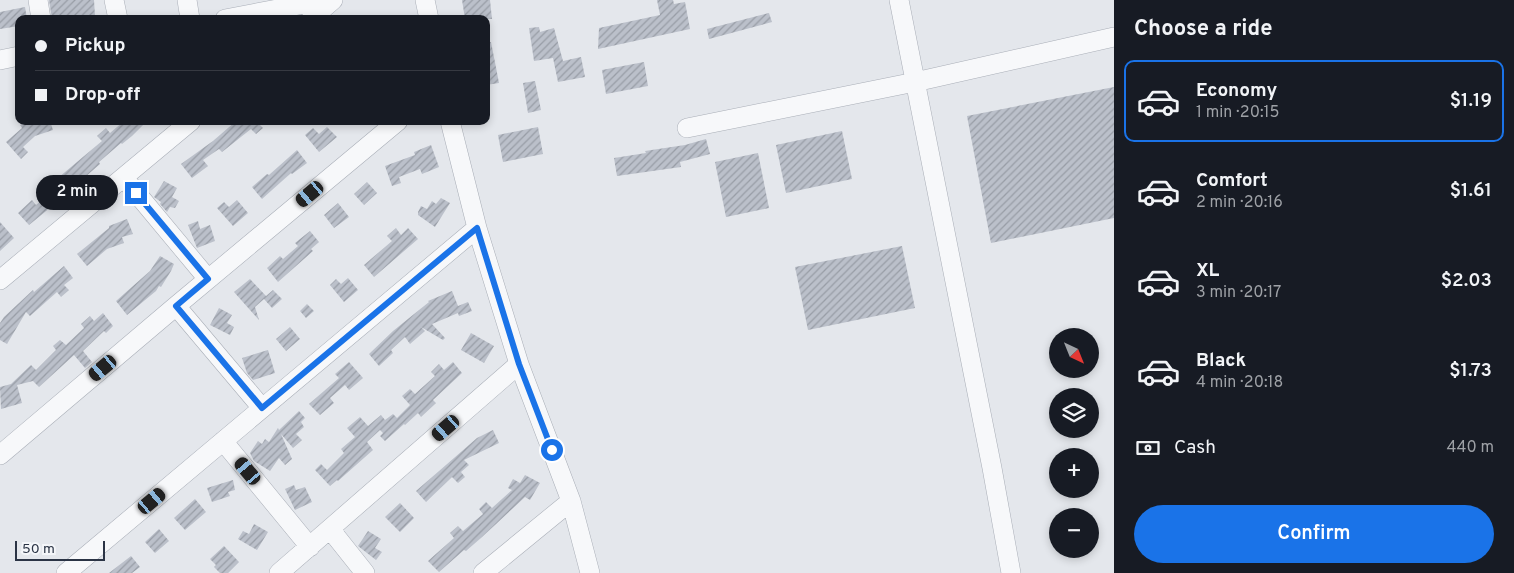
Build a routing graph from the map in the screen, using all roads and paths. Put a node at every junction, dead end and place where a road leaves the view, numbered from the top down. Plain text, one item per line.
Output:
1 (38, 0) edge
2 (114, 0) edge
3 (187, 0) edge
4 (325, 0) edge
5 (333, 0) edge
6 (425, 0) edge
7 (899, 0) edge
8 (260, 6) edge
9 (40, 15) edge
10 (117, 15) edge
11 (189, 15) edge
12 (236, 15) edge
13 (316, 15) edge
14 (428, 15) edge
15 (1114, 37) edge
16 (15, 57) edge
17 (0, 60) edge
18 (915, 82) junction
19 (186, 125) edge
20 (393, 125) edge
21 (451, 125) edge
22 (687, 128) dead end
23 (124, 178) junction
24 (477, 228) junction
25 (208, 279) junction
26 (0, 280) edge
27 (176, 306) junction
28 (519, 364) junction
29 (262, 408) junction
30 (223, 441) junction
31 (0, 456) edge
32 (571, 501) junction
33 (330, 529) junction
34 (310, 547) junction
35 (66, 573) edge
36 (279, 573) edge
37 (365, 573) edge
38 (483, 573) edge
39 (590, 573) edge
40 (1011, 573) edge

1 - 9 street
2 - 10 street
3 - 11 street
4 - 8 street
5 - 13 street
6 - 14 street
7 - 18 street
8 - 12 street
15 - 18 street
16 - 17 street
18 - 22 street
18 - 40 street
19 - 23 street
20 - 25 street
21 - 24 street
23 - 25 street
23 - 26 street
24 - 28 street
24 - 29 street
25 - 27 street
27 - 29 street
27 - 31 street
28 - 32 street
28 - 33 street
29 - 30 street
30 - 34 street
30 - 35 street
32 - 38 street
32 - 39 street
33 - 34 street
33 - 37 street
34 - 36 street

